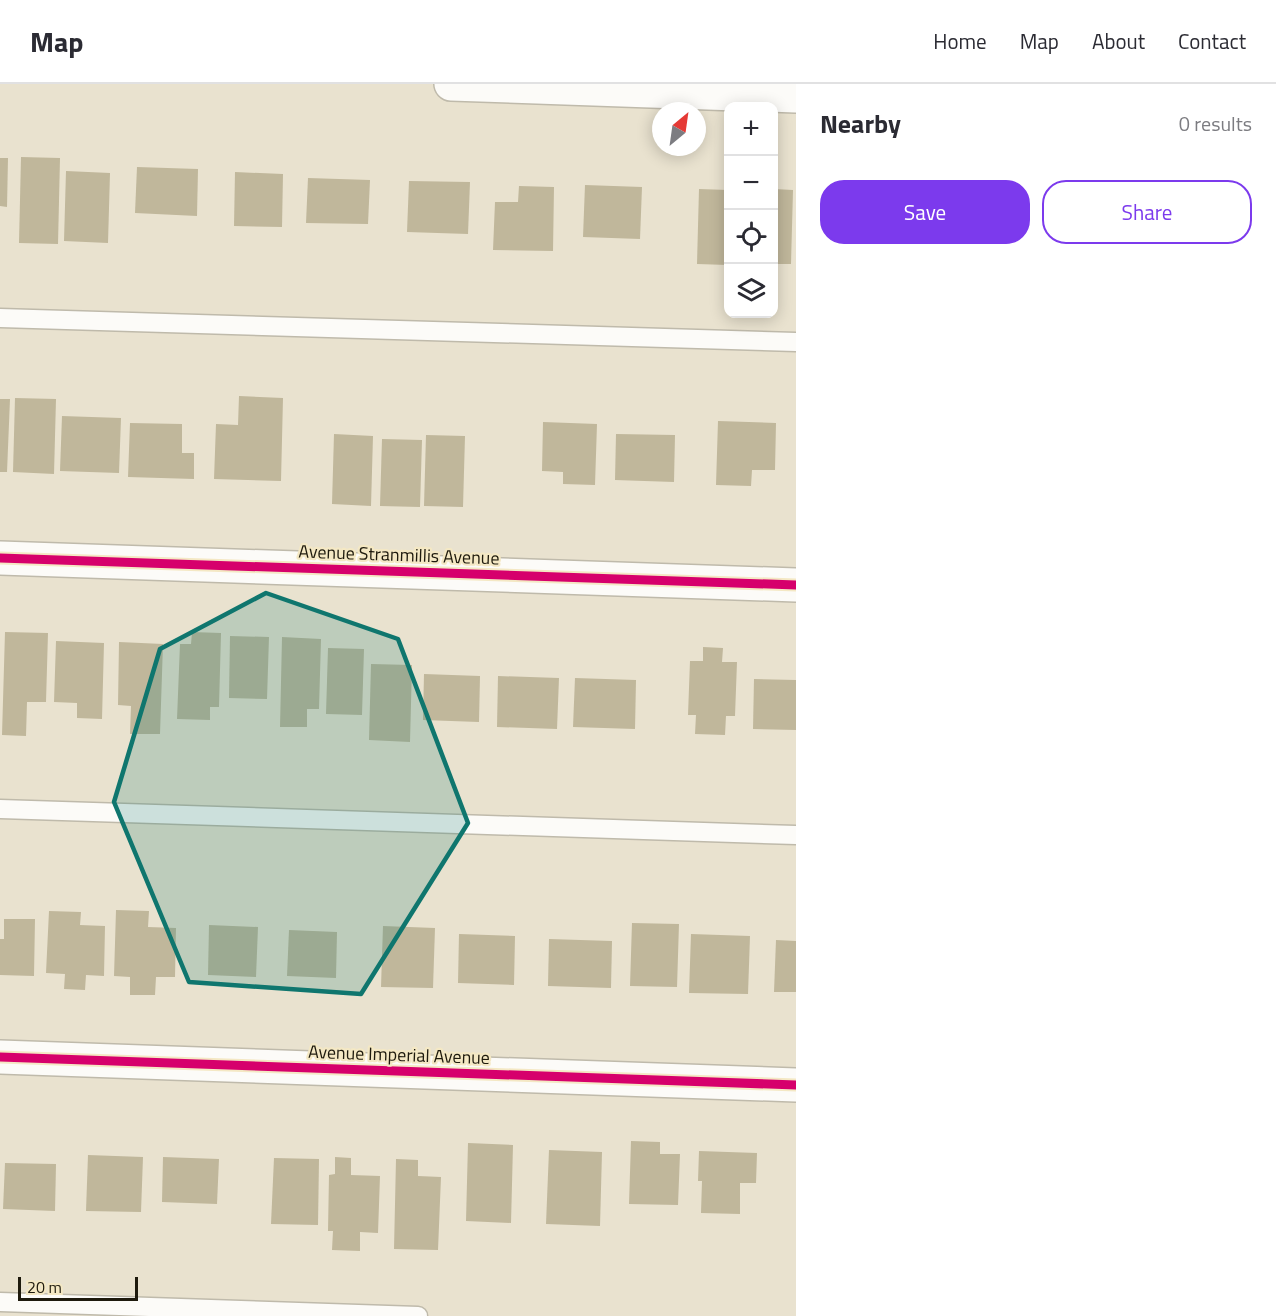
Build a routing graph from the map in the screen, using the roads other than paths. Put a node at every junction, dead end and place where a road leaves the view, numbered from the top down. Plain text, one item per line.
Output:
1 (451, 84) edge
2 (796, 96) edge
3 (0, 318) edge
4 (796, 342) edge
5 (0, 558) edge
6 (796, 585) edge
7 (0, 809) edge
8 (796, 835) edge
9 (0, 1057) edge
10 (796, 1085) edge
11 (0, 1302) edge
12 (418, 1316) edge

1 - 2 street
3 - 4 lane
5 - 6 street, Avenue Stranmillis Avenue
7 - 8 lane
9 - 10 street, Avenue Imperial Avenue
11 - 12 lane

